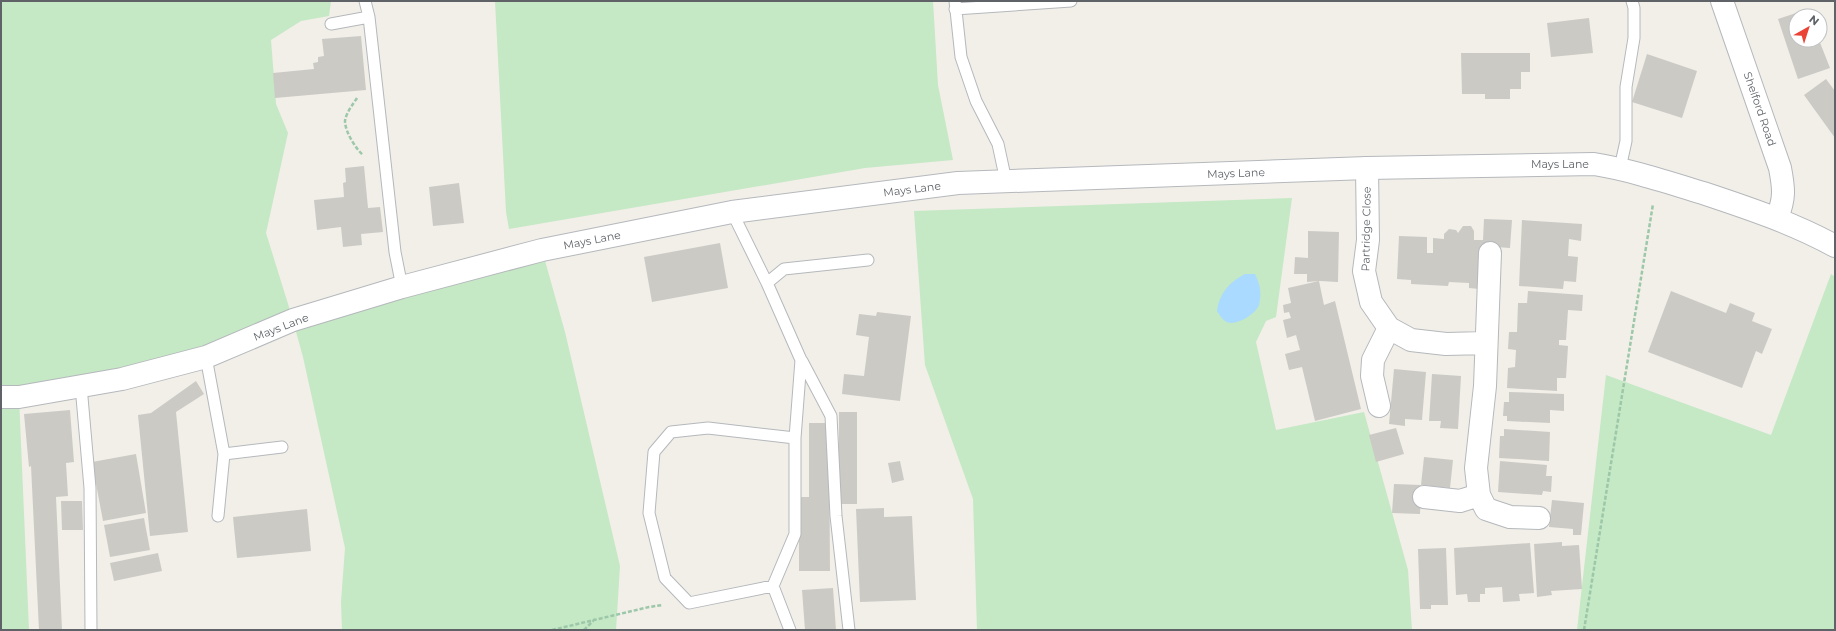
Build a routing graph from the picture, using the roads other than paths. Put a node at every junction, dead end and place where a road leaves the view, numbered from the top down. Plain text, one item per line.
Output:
1 (365, 1) edge
2 (1070, 1) edge
3 (1632, 1) edge
4 (1722, 1) edge
5 (955, 5) edge
6 (369, 17) junction
7 (331, 24) dead end
8 (1367, 168) junction
9 (1620, 168) junction
10 (1006, 181) junction
11 (732, 212) junction
12 (1777, 218) junction
13 (1835, 246) edge
14 (1490, 253) dead end
15 (868, 260) dead end
16 (767, 283) junction
17 (402, 287) junction
18 (1389, 328) junction
19 (1486, 343) junction
20 (206, 357) junction
21 (801, 360) junction
22 (81, 386) junction
23 (1, 397) edge
24 (1379, 406) dead end
25 (795, 438) junction
26 (282, 447) dead end
27 (224, 454) junction
28 (1479, 495) junction
29 (1424, 497) dead end
30 (218, 516) dead end
31 (1539, 518) dead end
32 (773, 586) junction
33 (91, 630) edge
34 (790, 630) edge
35 (849, 630) edge

1 - 6 lane
2 - 5 lane
3 - 9 lane
4 - 12 street, Shelford Road
5 - 10 lane
6 - 7 lane
6 - 17 lane
8 - 9 street, Mays Lane
8 - 10 street, Mays Lane
8 - 18 street, Partridge Close
9 - 12 street, Mays Lane
10 - 11 street, Mays Lane
11 - 16 lane
11 - 17 street, Mays Lane
12 - 13 street, Mays Lane
14 - 19 street
15 - 16 lane
16 - 21 lane
17 - 20 street, Mays Lane
18 - 19 street, Partridge Close
18 - 24 street
19 - 28 street
20 - 22 street, Mays Lane
20 - 27 lane
21 - 25 lane
21 - 35 lane
22 - 23 street, Mays Lane
22 - 33 lane
25 - 32 lane
25 - 32 lane
26 - 27 lane
27 - 30 lane
28 - 29 street
28 - 31 street
32 - 34 lane

